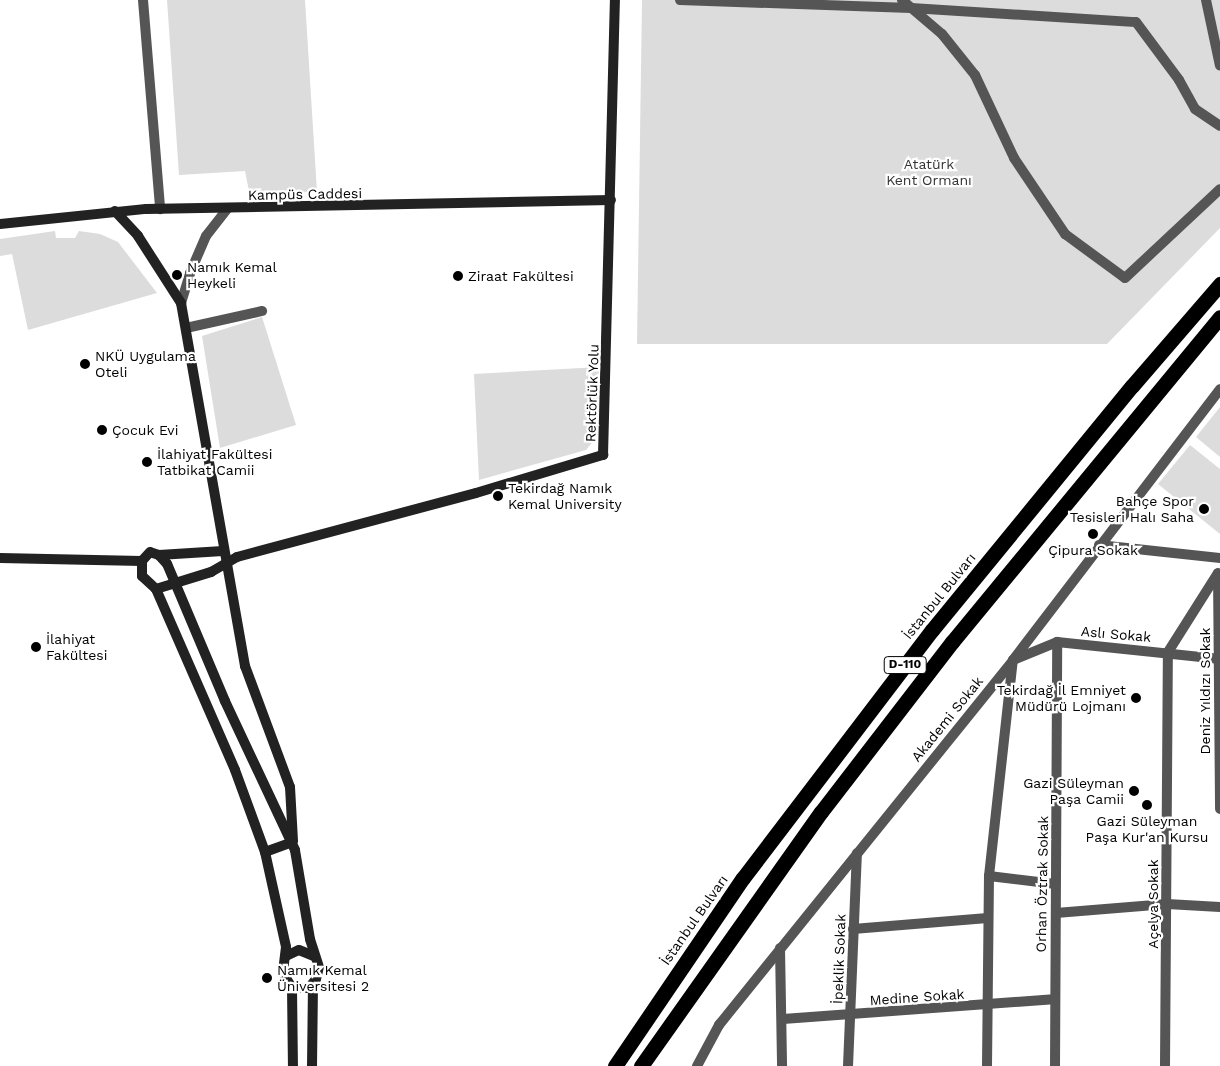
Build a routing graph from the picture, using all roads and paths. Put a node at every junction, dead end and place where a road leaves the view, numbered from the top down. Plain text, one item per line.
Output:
1 (143, 0) edge
2 (616, 0) edge
3 (680, 0) edge
4 (902, 0) edge
5 (1206, 0) edge
6 (911, 8) junction
7 (1220, 66) edge
8 (1220, 126) edge
9 (1220, 189) edge
10 (611, 200) junction
11 (160, 209) junction
12 (227, 210) junction
13 (115, 211) junction
14 (0, 224) edge
15 (1220, 284) edge
16 (181, 303) junction
17 (262, 311) dead end
18 (1220, 317) edge
19 (186, 328) junction
20 (1220, 389) edge
21 (1100, 545) junction
22 (223, 551) junction
23 (159, 555) junction
24 (0, 557) edge
25 (1220, 558) edge
26 (142, 561) junction
27 (226, 563) junction
28 (1219, 572) edge
29 (174, 584) junction
30 (156, 589) junction
31 (1056, 642) junction
32 (1168, 652) junction
33 (1220, 659) edge
34 (1013, 660) junction
35 (1220, 809) edge
36 (292, 842) junction
37 (266, 852) junction
38 (856, 853) junction
39 (988, 876) junction
40 (1056, 884) junction
41 (1167, 904) junction
42 (1220, 907) edge
43 (1056, 913) junction
44 (988, 918) junction
45 (853, 929) junction
46 (780, 948) junction
47 (286, 956) junction
48 (314, 956) junction
49 (313, 985) junction
50 (292, 988) junction
51 (1053, 999) junction
52 (988, 1006) junction
53 (851, 1015) junction
54 (782, 1019) junction
55 (293, 1066) edge
56 (312, 1066) edge
57 (615, 1066) edge
58 (641, 1066) edge
59 (697, 1066) edge
60 (782, 1066) edge
61 (848, 1066) edge
62 (987, 1066) edge
63 (1055, 1066) edge
64 (1165, 1066) edge

1 - 11 street
2 - 10 street, Rektörlük Yolu
3 - 6 street
4 - 6 street
5 - 7 street
6 - 8 street
6 - 9 street
10 - 12 street, Kampüs Caddesi
10 - 27 street, Rektörlük Yolu
11 - 12 street, Kampüs Caddesi
11 - 13 street, Kampüs Caddesi
12 - 16 street
13 - 14 street, Kampüs Caddesi
13 - 16 street
15 - 57 highway, İstanbul Bulvarı / D-110
16 - 19 street
17 - 19 street
18 - 58 highway, D-110
19 - 22 street
20 - 21 street, Akademi Sokak
21 - 25 street
21 - 34 street, Akademi Sokak
22 - 23 street
22 - 27 street
23 - 26 street
23 - 29 street
24 - 26 street
26 - 30 street
27 - 29 street
27 - 36 street
28 - 32 street
28 - 33 street, Deniz Yıldızı Sokak
29 - 30 street
29 - 36 street
30 - 37 street
31 - 32 street, Aslı Sokak
31 - 34 street, Aslı Sokak
31 - 40 street, Orhan Öztrak Sokak
32 - 33 street, Aslı Sokak
32 - 41 street, Açelya Sokak
33 - 35 street, Deniz Yıldızı Sokak
34 - 38 street, Akademi Sokak
34 - 39 street
36 - 37 street
36 - 48 street
37 - 47 street
38 - 45 street, İpeklik Sokak
38 - 46 street, Akademi Sokak
39 - 40 street
39 - 44 street
40 - 43 street, Orhan Öztrak Sokak
41 - 42 street
41 - 43 street
41 - 64 street, Açelya Sokak
43 - 51 street, Orhan Öztrak Sokak
44 - 45 street
44 - 52 street
45 - 53 street, İpeklik Sokak
46 - 54 street
46 - 59 street, Akademi Sokak
47 - 48 street
47 - 50 street
48 - 49 street
49 - 50 street
49 - 56 street
50 - 55 street
51 - 52 street, Medine Sokak
51 - 63 street, Orhan Öztrak Sokak
52 - 53 street, Medine Sokak
52 - 62 street
53 - 54 street, Medine Sokak
53 - 61 street, İpeklik Sokak
54 - 60 street

